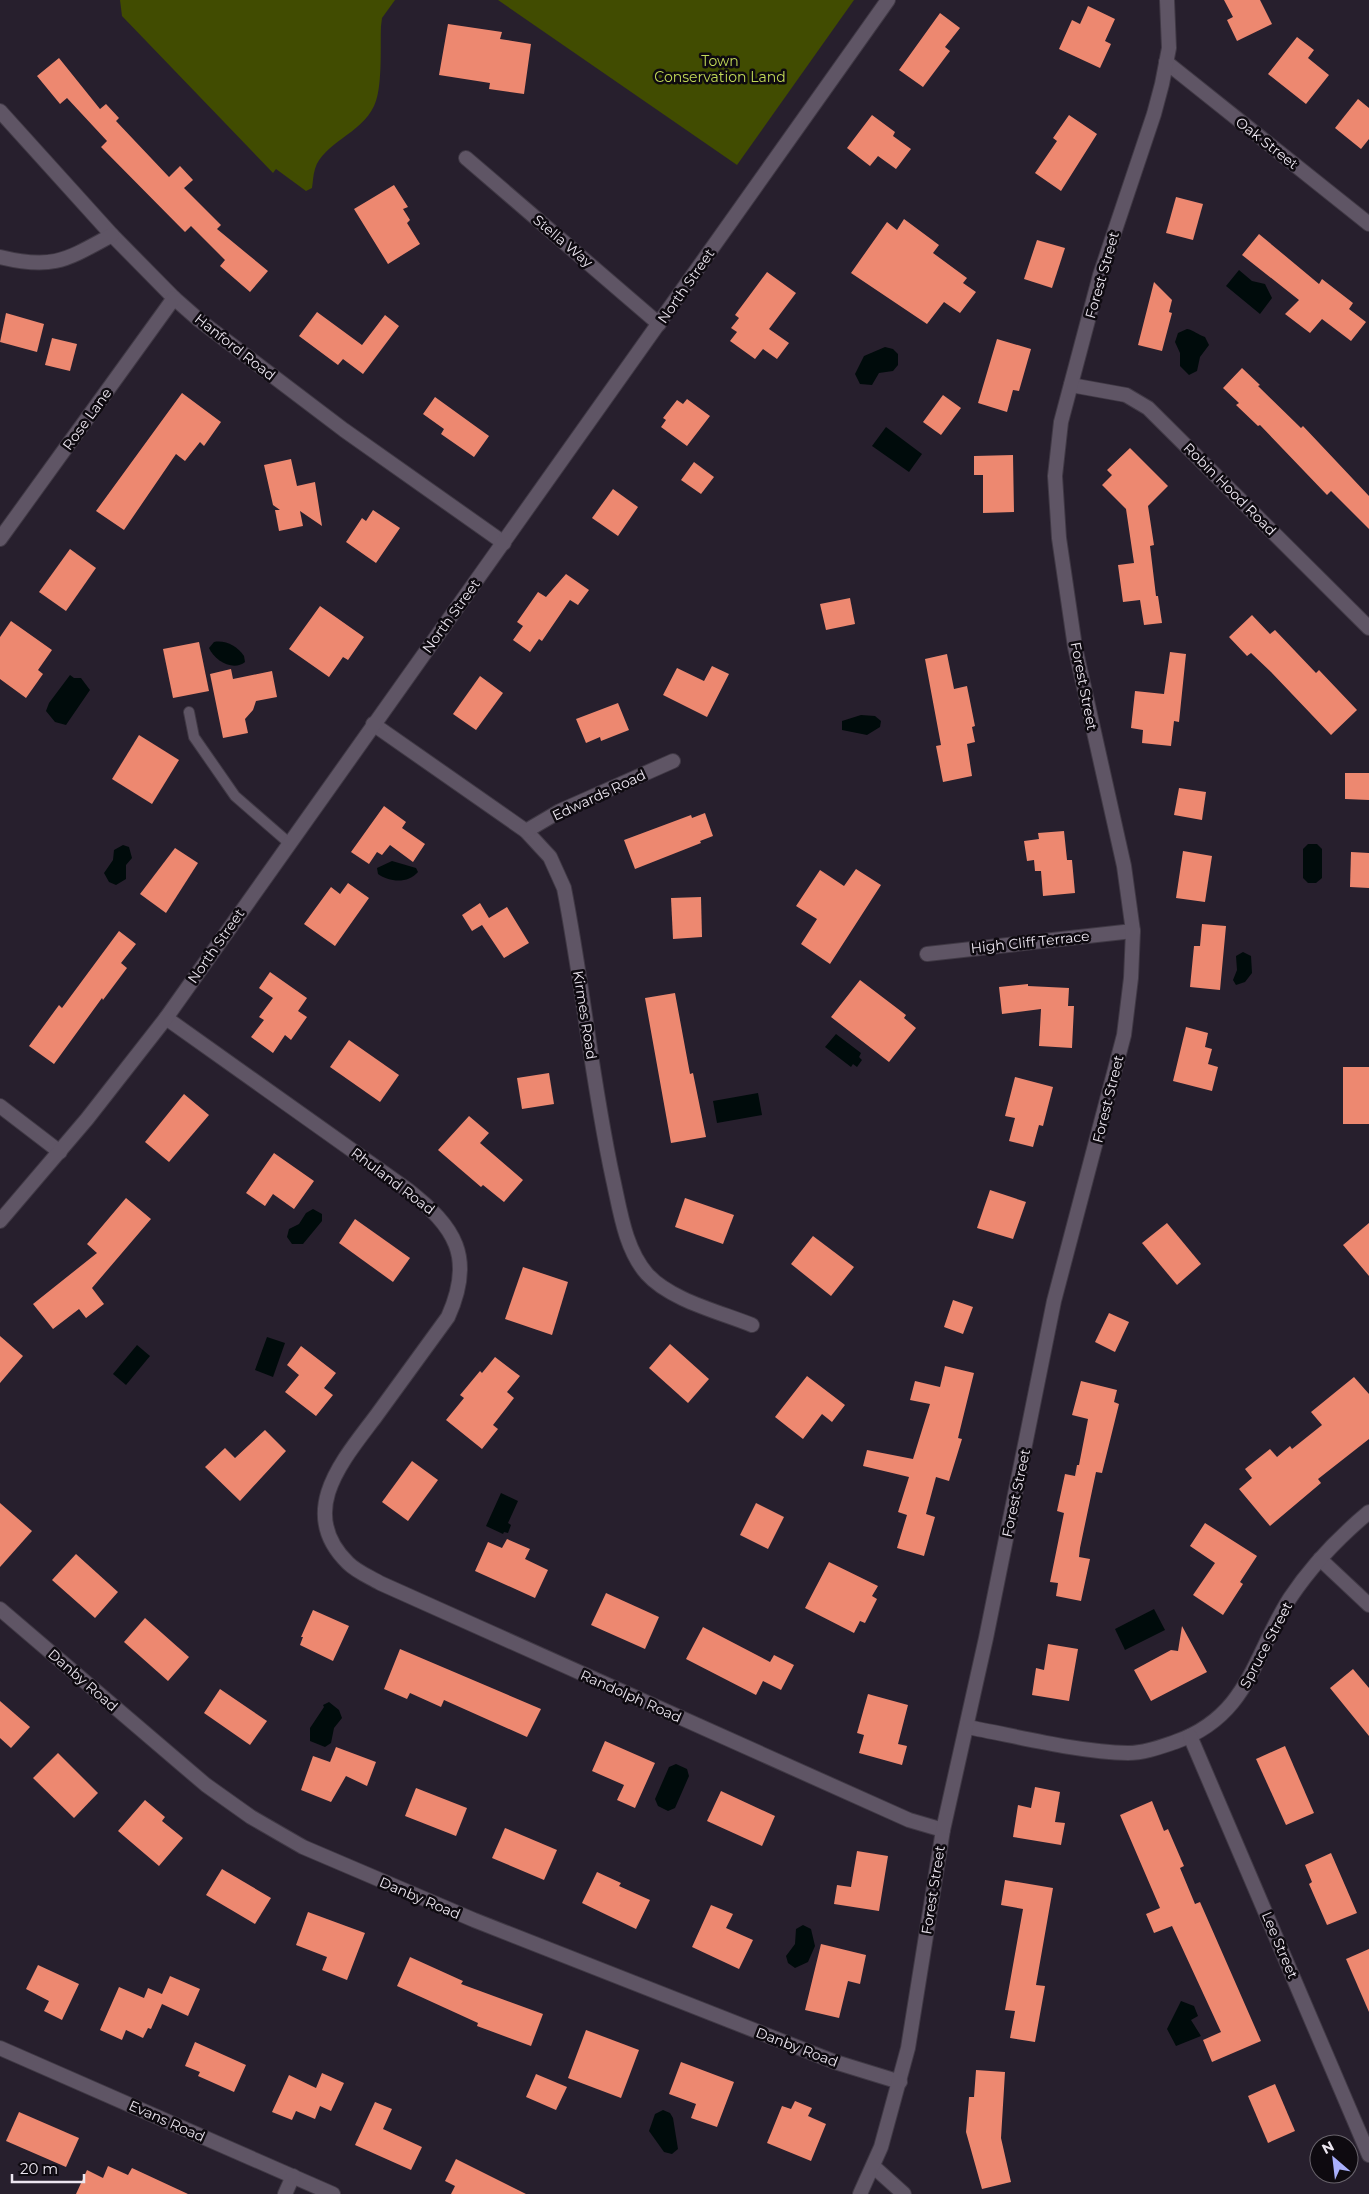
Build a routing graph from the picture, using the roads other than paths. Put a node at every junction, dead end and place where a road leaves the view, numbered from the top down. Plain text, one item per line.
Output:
1 (888, 0) edge
2 (1167, 0) edge
3 (1166, 62) junction
4 (0, 111) edge
5 (466, 158) dead end
6 (1369, 224) edge
7 (112, 235) junction
8 (0, 257) edge
9 (174, 298) junction
10 (660, 324) junction
11 (1071, 385) junction
12 (0, 540) edge
13 (504, 543) junction
14 (1369, 628) edge
15 (189, 712) dead end
16 (373, 724) junction
17 (673, 761) dead end
18 (526, 831) junction
19 (288, 843) junction
20 (1133, 931) junction
21 (927, 954) dead end
22 (166, 1018) junction
23 (0, 1106) edge
24 (60, 1152) junction
25 (0, 1221) edge
26 (752, 1325) dead end
27 (1369, 1512) edge
28 (332, 1542) joint
29 (1320, 1559) junction
30 (1369, 1605) edge
31 (0, 1609) edge
32 (967, 1727) junction
33 (1190, 1736) junction
34 (943, 1830) junction
35 (2, 2053) edge
36 (900, 2082) junction
37 (1369, 2155) edge
38 (874, 2167) junction
39 (293, 2176) junction
40 (285, 2194) edge
41 (333, 2194) edge
42 (860, 2194) edge
43 (904, 2194) edge

1 - 10 street, North Street
2 - 3 street, Forest Street
3 - 6 street, Oak Street
3 - 11 street, Forest Street
4 - 7 street, Hanford Road
5 - 10 street, Stella Way
7 - 8 street
7 - 9 street, Hanford Road
9 - 12 street, Rose Lane
9 - 13 street, Hanford Road
10 - 13 street, North Street
11 - 14 street, Robin Hood Road
11 - 20 street, Forest Street
13 - 16 street, North Street
15 - 19 lane
16 - 18 street, Kirmes Road
16 - 19 street, North Street
17 - 18 street, Edwards Road
18 - 26 street, Kirmes Road
19 - 22 street, North Street
20 - 21 street, High Cliff Terrace
20 - 32 street, Forest Street
22 - 24 street, North Street
22 - 28 street, Rhuland Road
23 - 24 street
24 - 25 street, North Street
27 - 29 street, Spruce Street
28 - 34 street, Randolph Road
29 - 30 street
29 - 33 street, Spruce Street
31 - 36 street, Danby Road
32 - 33 street, Spruce Street
32 - 34 street, Forest Street
33 - 37 street, Lee Street
34 - 36 street, Forest Street
35 - 39 street, Evans Road
36 - 38 street, Forest Street
38 - 42 street, Forest Street
38 - 43 street
39 - 40 street
39 - 41 street, Evans Road

